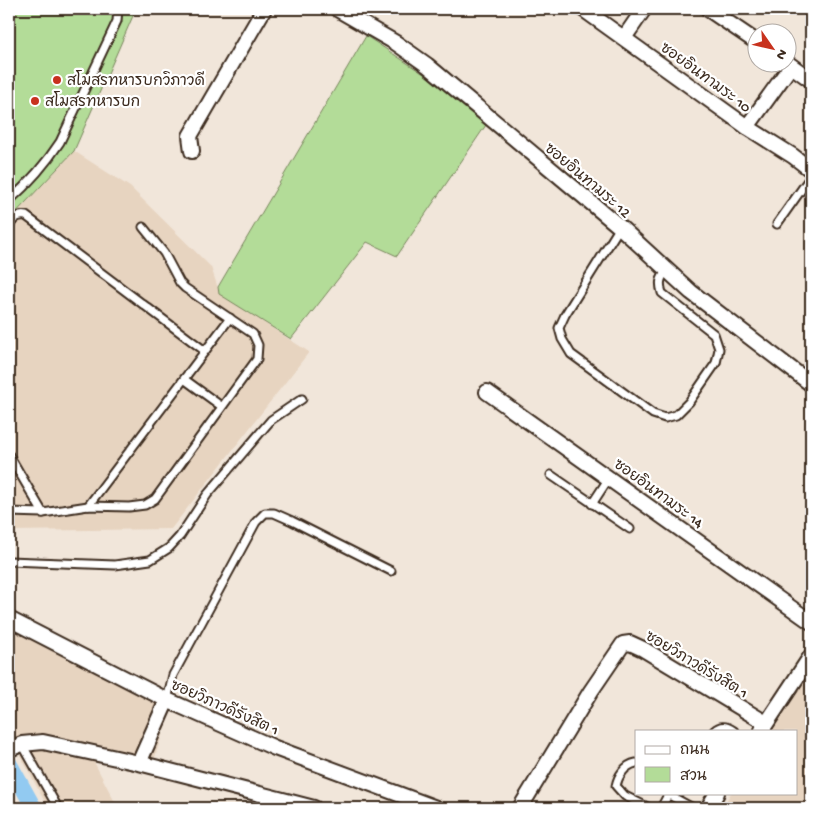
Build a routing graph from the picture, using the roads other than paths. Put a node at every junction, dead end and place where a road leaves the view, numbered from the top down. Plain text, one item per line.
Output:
1 (118, 9) edge
2 (264, 9) edge
3 (337, 9) edge
4 (583, 9) edge
5 (644, 9) edge
6 (708, 9) edge
7 (748, 36) edge
8 (624, 38) junction
9 (798, 71) edge
10 (783, 72) edge
11 (811, 80) edge
12 (747, 127) junction
13 (192, 151) dead end
14 (811, 170) edge
15 (811, 176) edge
16 (9, 202) edge
17 (777, 224) dead end
18 (9, 226) edge
19 (143, 227) dead end
20 (620, 227) junction
21 (666, 271) junction
22 (230, 318) junction
23 (205, 351) junction
24 (184, 379) junction
25 (811, 384) edge
26 (487, 392) dead end
27 (302, 399) dead end
28 (221, 406) junction
29 (9, 455) edge
30 (551, 475) dead end
31 (609, 478) junction
32 (592, 504) junction
33 (88, 506) junction
34 (9, 512) edge
35 (43, 513) junction
36 (630, 529) dead end
37 (9, 561) edge
38 (391, 571) dead end
39 (9, 619) edge
40 (811, 622) edge
41 (811, 656) edge
42 (167, 700) junction
43 (764, 727) edge
44 (715, 730) edge
45 (732, 730) edge
46 (22, 744) junction
47 (9, 749) edge
48 (635, 763) edge
49 (139, 764) junction
50 (669, 794) edge
51 (716, 794) edge
52 (58, 808) edge
53 (314, 808) edge
54 (436, 808) edge
55 (520, 808) edge
56 (649, 808) edge
57 (662, 808) edge
58 (693, 808) edge
59 (708, 808) edge

1 - 16 lane
2 - 13 street
3 - 20 street, ซอยอินทามระ 12
4 - 8 street, ซอยอินทามระ 10
5 - 8 street
6 - 7 street
8 - 12 street, ซอยอินทามระ 10
9 - 11 street
10 - 12 street
12 - 14 street, ซอยอินทามระ 10
15 - 17 lane
18 - 23 lane
19 - 22 lane
20 - 21 street, ซอยอินทามระ 12
20 - 21 lane
21 - 25 street, ซอยอินทามระ 12
22 - 23 lane
22 - 28 lane
23 - 24 lane
24 - 28 lane
24 - 33 lane
26 - 31 street, ซอยอินทามระ 14
27 - 37 lane
28 - 33 lane
29 - 35 lane
30 - 32 lane
31 - 32 lane
31 - 40 street, ซอยอินทามระ 14
32 - 36 lane
33 - 35 lane
34 - 35 lane
38 - 42 lane
39 - 42 street, ซอยวิภาวดีรังสิต 1
41 - 43 street
42 - 49 street
42 - 54 street, ซอยวิภาวดีรังสิต 1
43 - 55 street, ซอยวิภาวดีรังสิต 1
44 - 45 lane
46 - 47 street
46 - 49 street
46 - 52 lane
48 - 56 lane
49 - 53 street
50 - 57 lane
50 - 58 lane
51 - 59 street

